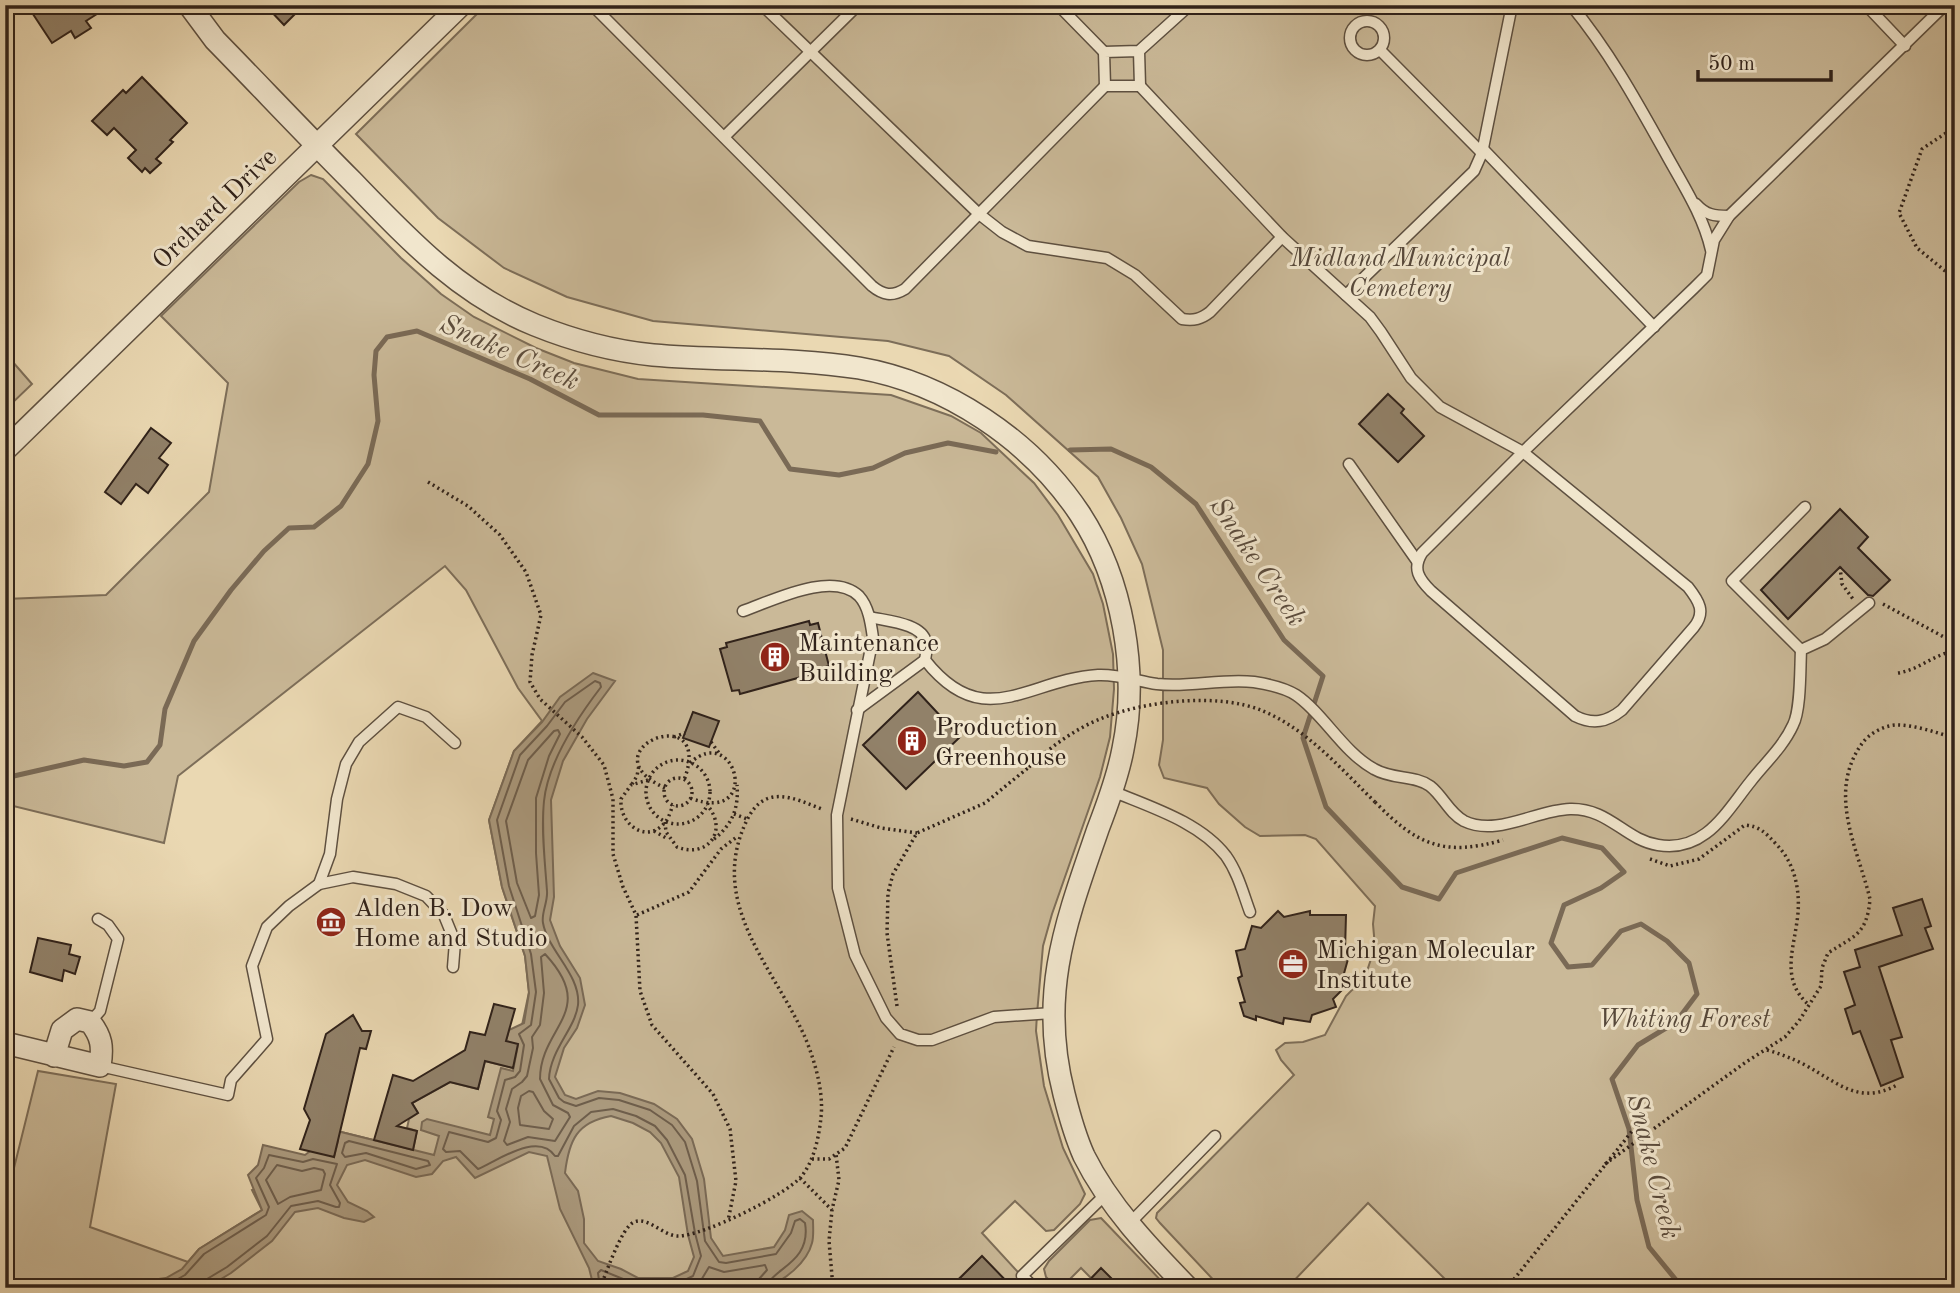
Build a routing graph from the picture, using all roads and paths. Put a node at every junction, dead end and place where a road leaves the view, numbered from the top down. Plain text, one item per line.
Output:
1 (189, 5) edge
2 (461, 5) edge
3 (592, 5) edge
4 (762, 5) edge
5 (858, 5) edge
6 (1058, 5) edge
7 (1190, 5) edge
8 (1512, 5) edge
9 (1571, 5) edge
10 (1866, 5) edge
11 (1945, 5) edge
12 (1906, 46) junction
13 (1380, 50) dead end
14 (1139, 51) junction
15 (1104, 52) junction
16 (810, 53) junction
17 (1105, 86) junction
18 (1140, 86) junction
19 (1955, 127) edge
20 (724, 137) junction
21 (318, 146) junction
22 (1482, 151) junction
23 (1692, 200) junction
24 (979, 214) junction
25 (1729, 216) junction
26 (1282, 237) junction
27 (1712, 253) junction
28 (1955, 279) edge
29 (1346, 295) junction
30 (1654, 327) junction
31 (5, 450) edge
32 (1523, 452) junction
33 (1349, 464) dead end
34 (428, 482) dead end
35 (1805, 507) dead end
36 (1417, 561) junction
37 (1840, 567) dead end
38 (1869, 603) junction
39 (743, 611) dead end
40 (870, 617) junction
41 (1955, 643) edge
42 (1801, 650) junction
43 (1955, 651) edge
44 (925, 660) junction
45 (1898, 673) dead end
46 (1129, 678) junction
47 (857, 710) junction
48 (685, 733) dead end
49 (674, 737) junction
50 (1955, 738) edge
51 (711, 742) dead end
52 (455, 743) dead end
53 (720, 755) junction
54 (639, 763) junction
55 (690, 763) junction
56 (684, 779) junction
57 (648, 780) junction
58 (737, 782) junction
59 (631, 785) junction
60 (664, 788) junction
61 (1112, 791) junction
62 (690, 798) junction
63 (673, 805) junction
64 (708, 805) junction
65 (734, 814) junction
66 (837, 815) junction
67 (747, 819) junction
68 (665, 822) junction
69 (652, 830) junction
70 (917, 833) junction
71 (740, 834) junction
72 (1511, 838) dead end
73 (671, 840) junction
74 (712, 840) junction
75 (1640, 853) dead end
76 (319, 884) junction
77 (1250, 912) dead end
78 (636, 915) junction
79 (98, 919) dead end
80 (453, 967) dead end
81 (1808, 1005) junction
82 (1052, 1013) junction
83 (90, 1022) junction
84 (900, 1034) junction
85 (5, 1043) edge
86 (1767, 1049) junction
87 (54, 1056) junction
88 (100, 1066) junction
89 (1898, 1085) dead end
90 (1633, 1130) dead end
91 (1215, 1136) dead end
92 (836, 1154) junction
93 (812, 1159) junction
94 (1605, 1164) junction
95 (800, 1178) junction
96 (1106, 1194) junction
97 (832, 1210) junction
98 (728, 1221) junction
99 (1129, 1224) junction
100 (600, 1288) edge
101 (833, 1288) edge
102 (1035, 1288) edge
103 (1188, 1288) edge
104 (1507, 1288) edge

1 - 21 street
2 - 21 street, Orchard Drive
3 - 20 lane
4 - 16 lane
5 - 16 lane
6 - 15 lane
7 - 14 lane
8 - 22 lane
9 - 23 lane
10 - 12 lane
11 - 12 lane
12 - 25 lane
13 - 22 lane
14 - 15 lane
14 - 18 lane
15 - 17 lane
16 - 20 lane
16 - 24 lane
17 - 18 lane
17 - 24 lane
18 - 26 lane
19 - 28 path
20 - 24 lane
21 - 31 street, Orchard Drive
21 - 46 street
22 - 29 lane
22 - 30 lane
23 - 25 lane
23 - 27 lane
24 - 26 lane
25 - 27 lane
26 - 29 lane
27 - 30 lane
29 - 32 lane
30 - 32 lane
32 - 36 lane
32 - 36 lane
33 - 36 lane
34 - 78 path
35 - 42 lane
37 - 38 path
38 - 41 path
38 - 42 lane
39 - 40 lane
40 - 44 lane
40 - 47 lane
42 - 46 lane
43 - 45 path
44 - 46 lane
44 - 47 lane
46 - 61 street
47 - 66 lane
48 - 49 path
49 - 54 path
49 - 55 path
50 - 81 path
51 - 53 path
52 - 76 lane
53 - 55 path
53 - 58 path
54 - 57 path
54 - 59 path
55 - 56 path
55 - 57 path
55 - 64 path
56 - 60 path
56 - 62 path
57 - 59 path
57 - 60 path
57 - 68 path
58 - 64 path
58 - 65 path
59 - 69 path
60 - 63 path
61 - 77 lane
61 - 82 street
62 - 63 path
62 - 64 path
63 - 68 path
64 - 68 path
64 - 74 path
65 - 67 path
65 - 74 path
66 - 67 path
66 - 70 path
66 - 84 lane
67 - 71 path
68 - 69 path
68 - 73 path
69 - 73 path
70 - 72 path, bridge
70 - 84 path
71 - 78 path
71 - 93 path
73 - 74 path
75 - 81 path
76 - 80 lane
76 - 88 lane
78 - 98 path
79 - 83 lane
81 - 86 path
82 - 84 lane
82 - 96 street
83 - 87 street
83 - 88 street
84 - 92 path
85 - 87 street
86 - 89 path
86 - 94 path
87 - 88 street
90 - 94 path
91 - 99 lane
92 - 93 path
92 - 97 path
93 - 95 path
94 - 104 path
95 - 97 path
95 - 98 path
96 - 99 street
96 - 102 lane
97 - 101 path
98 - 100 path
99 - 103 street

